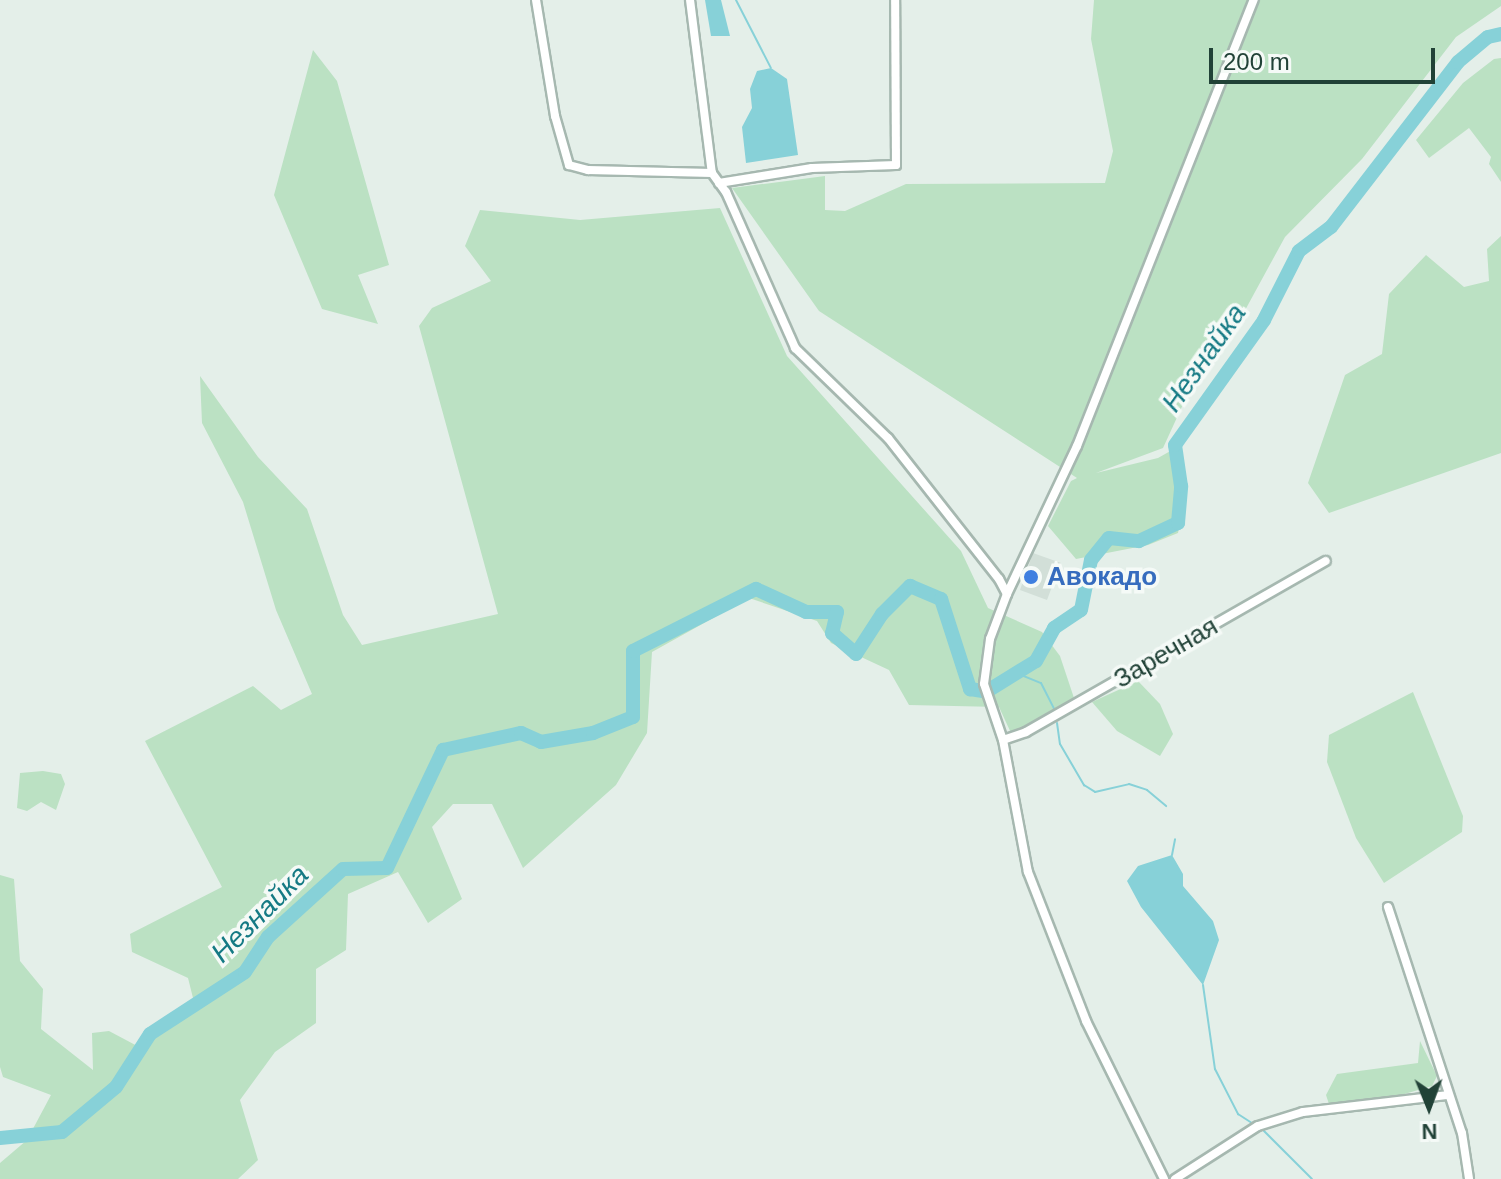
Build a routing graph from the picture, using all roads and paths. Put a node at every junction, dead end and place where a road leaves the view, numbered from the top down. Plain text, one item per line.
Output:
1 (536, 0) edge
2 (690, 0) edge
3 (895, 0) edge
4 (1254, 0) edge
5 (712, 173) junction
6 (719, 183) junction
7 (1326, 561) dead end
8 (1007, 594) junction
9 (1003, 740) junction
10 (1388, 907) dead end
11 (1447, 1095) junction
12 (1164, 1179) edge
13 (1175, 1179) edge
14 (1469, 1179) edge

1 - 5 street
2 - 5 street
3 - 6 street
4 - 8 street
5 - 6 street
6 - 8 street
7 - 9 street, Заречная
8 - 9 street
9 - 12 street
10 - 11 street
11 - 13 street
11 - 14 street

